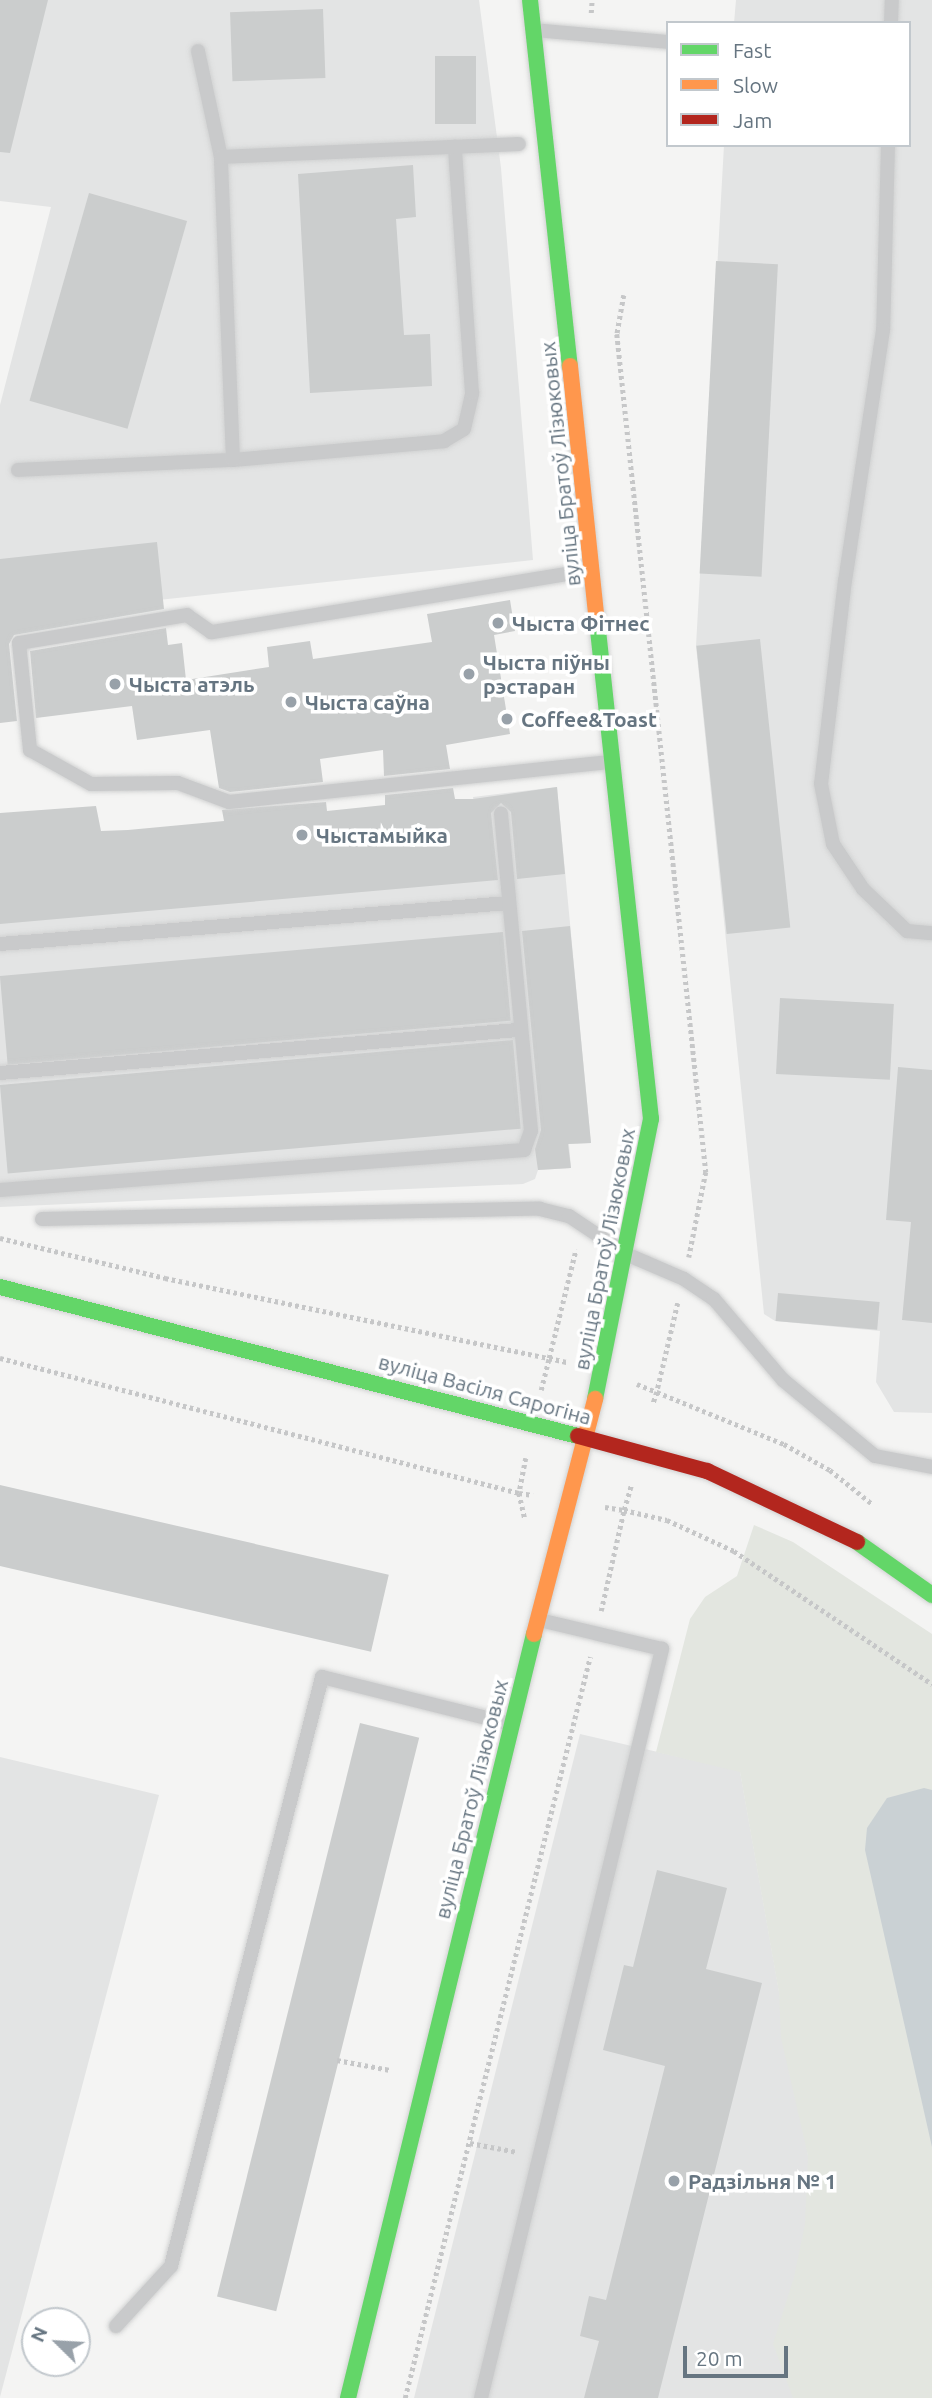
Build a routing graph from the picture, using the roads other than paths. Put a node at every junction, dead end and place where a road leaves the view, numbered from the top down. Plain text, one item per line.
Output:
1 (530, 0) edge
2 (891, 0) edge
3 (891, 21) edge
4 (533, 30) junction
5 (666, 42) edge
6 (198, 51) dead end
7 (519, 144) dead end
8 (455, 147) junction
9 (888, 147) edge
10 (221, 157) junction
11 (233, 460) junction
12 (18, 470) dead end
13 (592, 569) junction
14 (612, 762) junction
15 (501, 813) dead end
16 (508, 903) junction
17 (932, 933) edge
18 (0, 944) edge
19 (518, 1030) junction
20 (0, 1073) edge
21 (0, 1190) edge
22 (42, 1219) dead end
23 (626, 1254) junction
24 (0, 1287) edge
25 (586, 1438) junction
26 (932, 1467) edge
27 (932, 1595) edge
28 (537, 1620) junction
29 (510, 1724) junction
30 (116, 2326) dead end
31 (348, 2398) edge
32 (481, 2398) edge

1 - 4 street, вуліца Братоў Лізюковых
2 - 3 lane
4 - 5 lane
4 - 13 street, вуліца Братоў Лізюковых
6 - 10 lane
7 - 8 lane
8 - 10 lane
8 - 11 lane
9 - 17 lane
10 - 11 lane
11 - 12 lane
13 - 14 street, вуліца Братоў Лізюковых
13 - 14 lane
14 - 23 street, вуліца Братоў Лізюковых
15 - 16 lane
16 - 18 lane
16 - 19 lane
19 - 20 lane
19 - 21 lane
22 - 23 lane
23 - 25 street, вуліца Братоў Лізюковых
23 - 26 lane
24 - 25 street, вуліца Васіля Сярогіна
25 - 27 street, вуліца Васіля Сярогіна
25 - 28 street, вуліца Братоў Лізюковых
28 - 29 street, вуліца Братоў Лізюковых
28 - 32 lane
29 - 30 lane
29 - 31 street, вуліца Братоў Лізюковых

